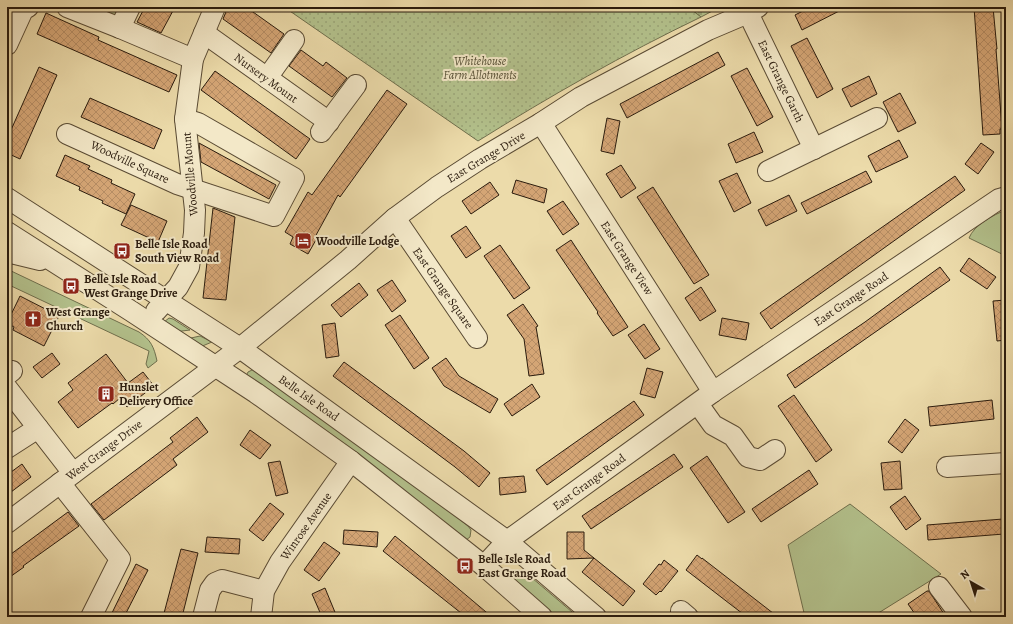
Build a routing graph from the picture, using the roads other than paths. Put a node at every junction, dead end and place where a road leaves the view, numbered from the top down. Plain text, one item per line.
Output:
1 (28, 7) edge
2 (67, 7) edge
3 (130, 7) edge
4 (215, 7) edge
5 (753, 10) edge
6 (120, 28) junction
7 (204, 33) junction
8 (294, 40) dead end
9 (7, 45) edge
10 (193, 60) junction
11 (267, 78) junction
12 (356, 85) dead end
13 (877, 118) dead end
14 (185, 119) junction
15 (541, 123) junction
16 (67, 134) dead end
17 (814, 148) junction
18 (768, 171) dead end
19 (193, 189) junction
20 (1006, 196) edge
21 (7, 198) edge
22 (395, 218) junction
23 (7, 232) edge
24 (7, 252) edge
25 (56, 264) junction
26 (165, 301) junction
27 (147, 322) junction
28 (477, 338) dead end
29 (240, 348) junction
30 (215, 367) junction
31 (9, 378) edge
32 (706, 398) junction
33 (38, 428) junction
34 (7, 448) edge
35 (775, 450) dead end
36 (351, 462) junction
37 (1006, 463) edge
38 (947, 466) dead end
39 (67, 478) junction
40 (7, 523) edge
41 (507, 541) junction
42 (484, 566) junction
43 (938, 587) dead end
44 (264, 591) junction
45 (90, 617) edge
46 (203, 617) edge
47 (261, 617) edge
48 (542, 617) edge
49 (596, 617) edge
50 (962, 617) edge

1 - 9 street
2 - 6 street
3 - 6 street
4 - 7 street, Woodville Mount
5 - 15 street, East Grange Drive
5 - 17 street, East Grange Garth
6 - 10 street
7 - 10 street, Woodville Mount
7 - 11 street, Nursery Mount
8 - 11 street
10 - 14 street, Woodville Mount
11 - 12 street, Nursery Mount
13 - 17 street
14 - 19 street, Woodville Mount
14 - 19 street, Woodville Square
15 - 22 street, East Grange Drive
15 - 32 street, East Grange View
16 - 19 street, Woodville Square
17 - 18 street
19 - 26 street, Woodville Mount
20 - 32 street, East Grange Road
21 - 26 street, Belle Isle Road
22 - 28 street, East Grange Square
22 - 29 street, East Grange Drive
23 - 25 street
24 - 25 street
25 - 27 street
26 - 27 street, Woodville Mount
26 - 29 street, Belle Isle Road
27 - 30 street
29 - 30 street, West Grange Drive
29 - 41 street, Belle Isle Road
30 - 36 street
30 - 39 street, West Grange Drive
31 - 33 street
32 - 35 street
32 - 41 street, East Grange Road
33 - 34 street
33 - 39 street
36 - 42 street
36 - 44 street, Winrose Avenue
37 - 38 street
39 - 40 street, West Grange Drive
39 - 45 street
41 - 42 street, East Grange Road
41 - 49 street, Belle Isle Road
42 - 48 street
43 - 50 street
44 - 46 street
44 - 47 street, Winrose Avenue

